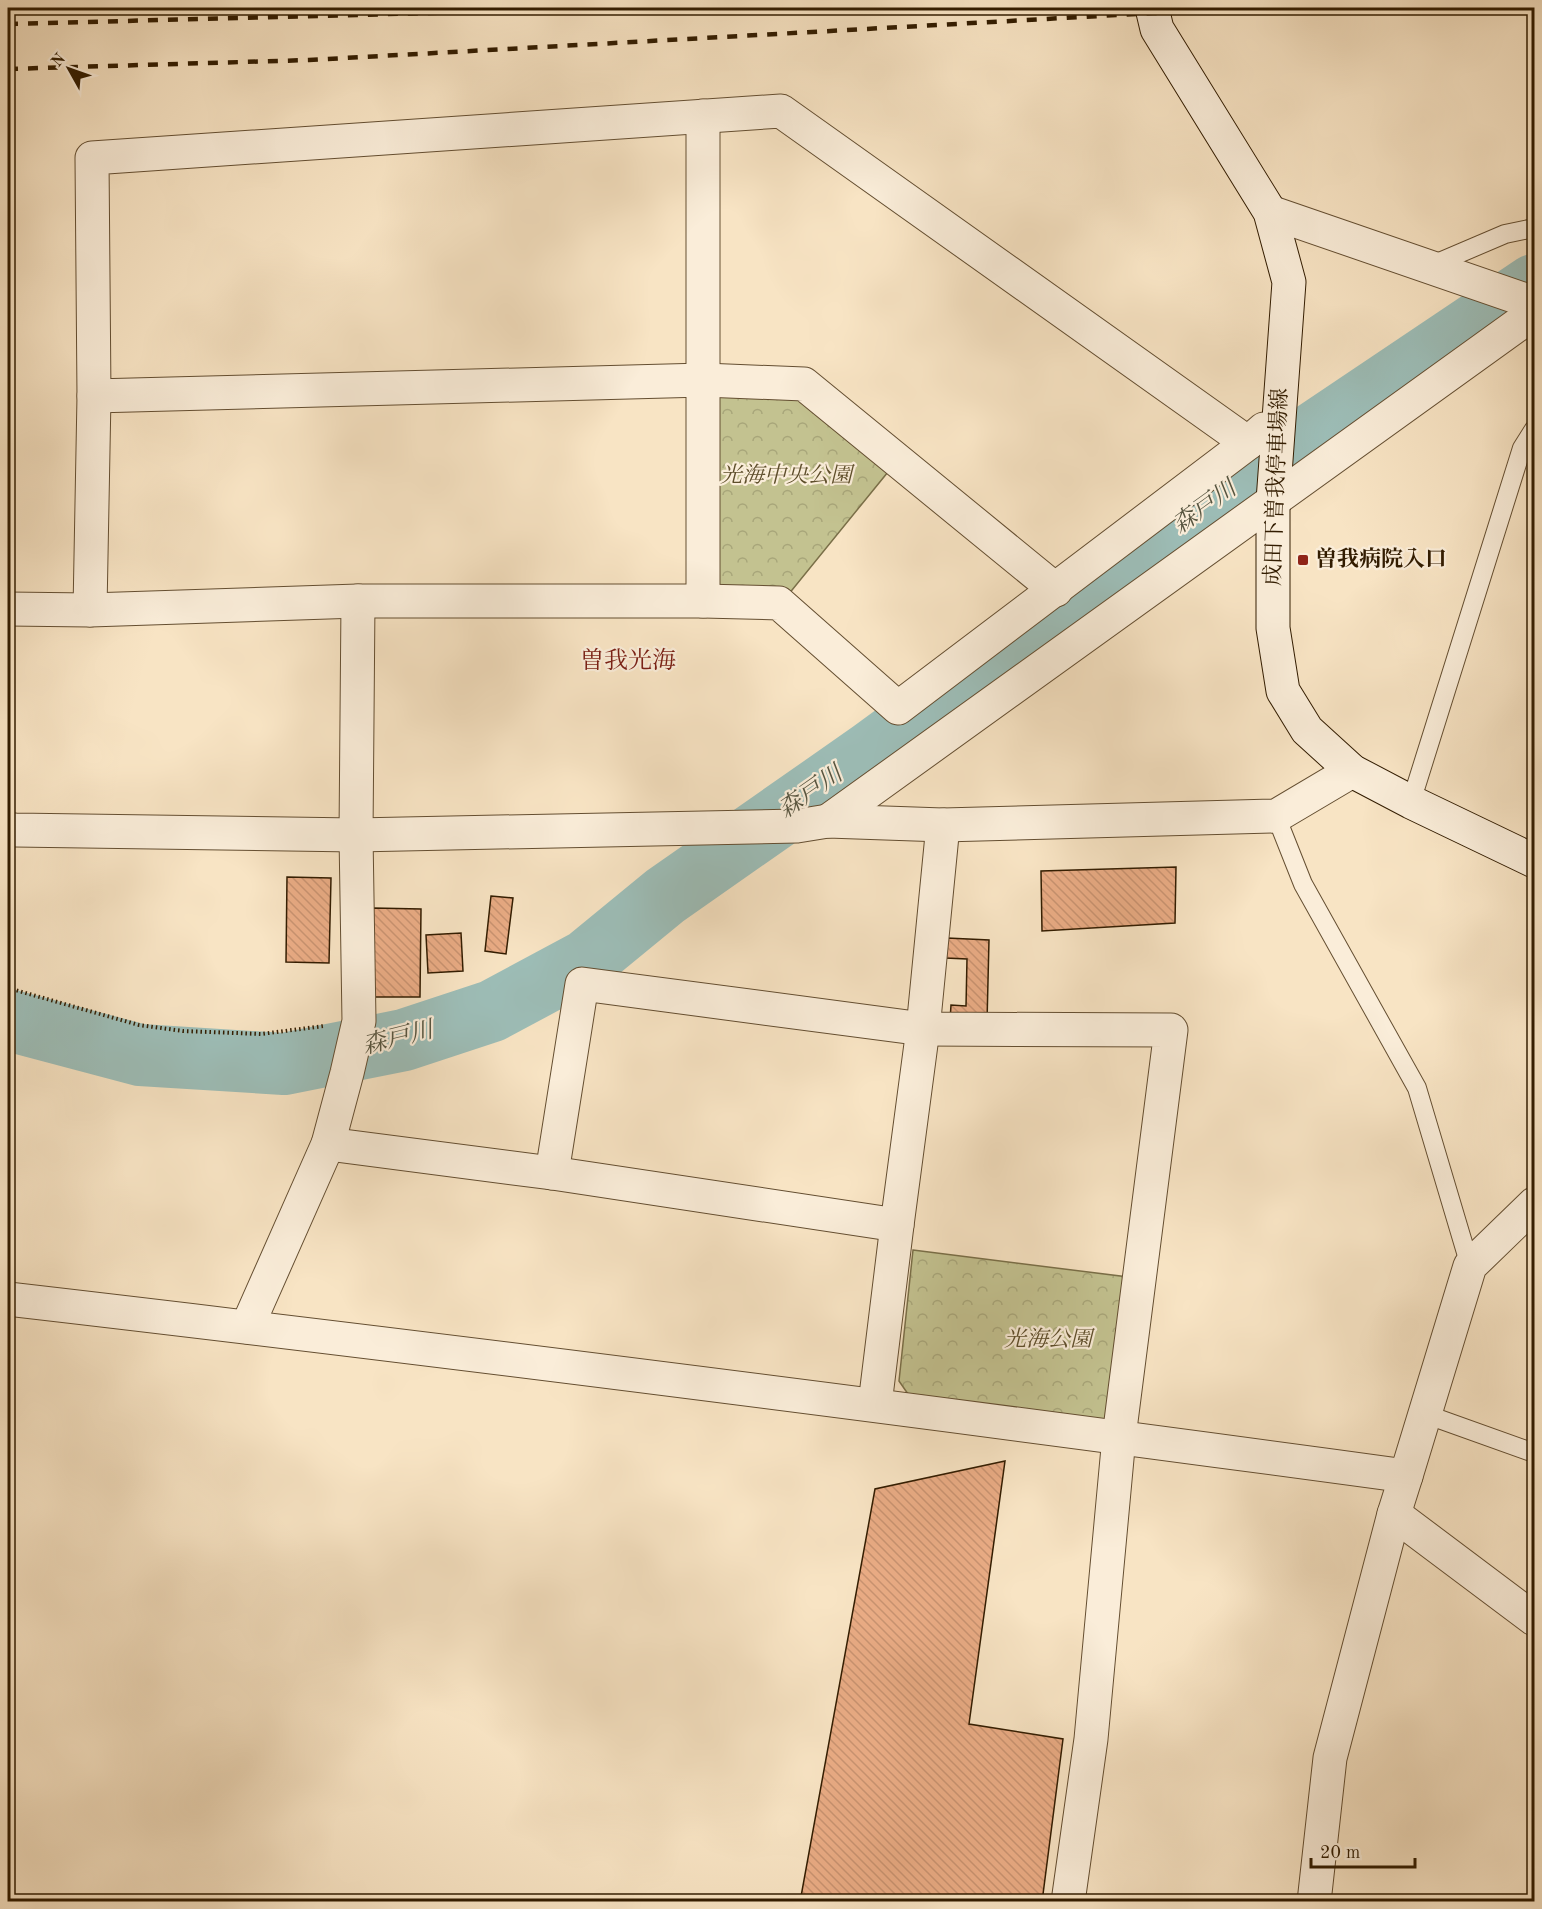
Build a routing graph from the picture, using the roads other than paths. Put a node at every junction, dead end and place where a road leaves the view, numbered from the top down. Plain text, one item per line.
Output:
1 (1152, 8) edge
2 (704, 116) junction
3 (1270, 212) junction
4 (1534, 228) edge
5 (1430, 266) junction
6 (1534, 303) edge
7 (1534, 314) edge
8 (704, 380) junction
9 (94, 396) junction
10 (1278, 416) junction
11 (1534, 429) edge
12 (1248, 443) junction
13 (1274, 501) junction
14 (1056, 590) junction
15 (358, 601) junction
16 (703, 601) junction
17 (8, 609) edge
18 (90, 610) junction
19 (1352, 771) junction
20 (1411, 802) junction
21 (1276, 816) junction
22 (813, 824) junction
23 (943, 825) junction
24 (8, 829) edge
25 (356, 835) junction
26 (1534, 861) edge
27 (923, 1029) junction
28 (328, 1144) junction
29 (552, 1173) junction
30 (1534, 1204) edge
31 (897, 1225) junction
32 (1470, 1266) junction
33 (8, 1299) edge
34 (247, 1327) junction
35 (876, 1404) junction
36 (1425, 1414) junction
37 (1119, 1437) junction
38 (1534, 1453) edge
39 (1406, 1476) junction
40 (1394, 1514) junction
41 (1534, 1619) edge
42 (1068, 1902) edge
43 (1314, 1902) edge

1 - 3 street, 成田下曽我停車場線
2 - 8 street
2 - 9 street
2 - 12 street
3 - 5 street
3 - 10 street, 成田下曽我停車場線
4 - 5 lane
5 - 6 street
7 - 13 street
8 - 9 street
8 - 14 street
8 - 16 street
9 - 18 street
10 - 12 street
10 - 13 street, 成田下曽我停車場線
11 - 20 lane
12 - 14 street
13 - 19 street, 成田下曽我停車場線
13 - 22 street
14 - 16 street
15 - 16 street
15 - 18 street
15 - 25 street
17 - 18 street
19 - 20 street, 成田下曽我停車場線
19 - 21 street
20 - 26 street, 成田下曽我停車場線
21 - 23 street
21 - 32 lane
22 - 23 street
22 - 25 street
23 - 27 street
24 - 25 street
25 - 28 street
27 - 29 street
27 - 31 street
27 - 37 street
28 - 29 street
28 - 34 street
29 - 31 street
30 - 32 street
31 - 35 street
32 - 36 street
33 - 34 street
34 - 35 street
35 - 37 street
36 - 38 lane
36 - 39 street
37 - 39 street
37 - 42 street
39 - 40 street
40 - 41 street
40 - 43 street

